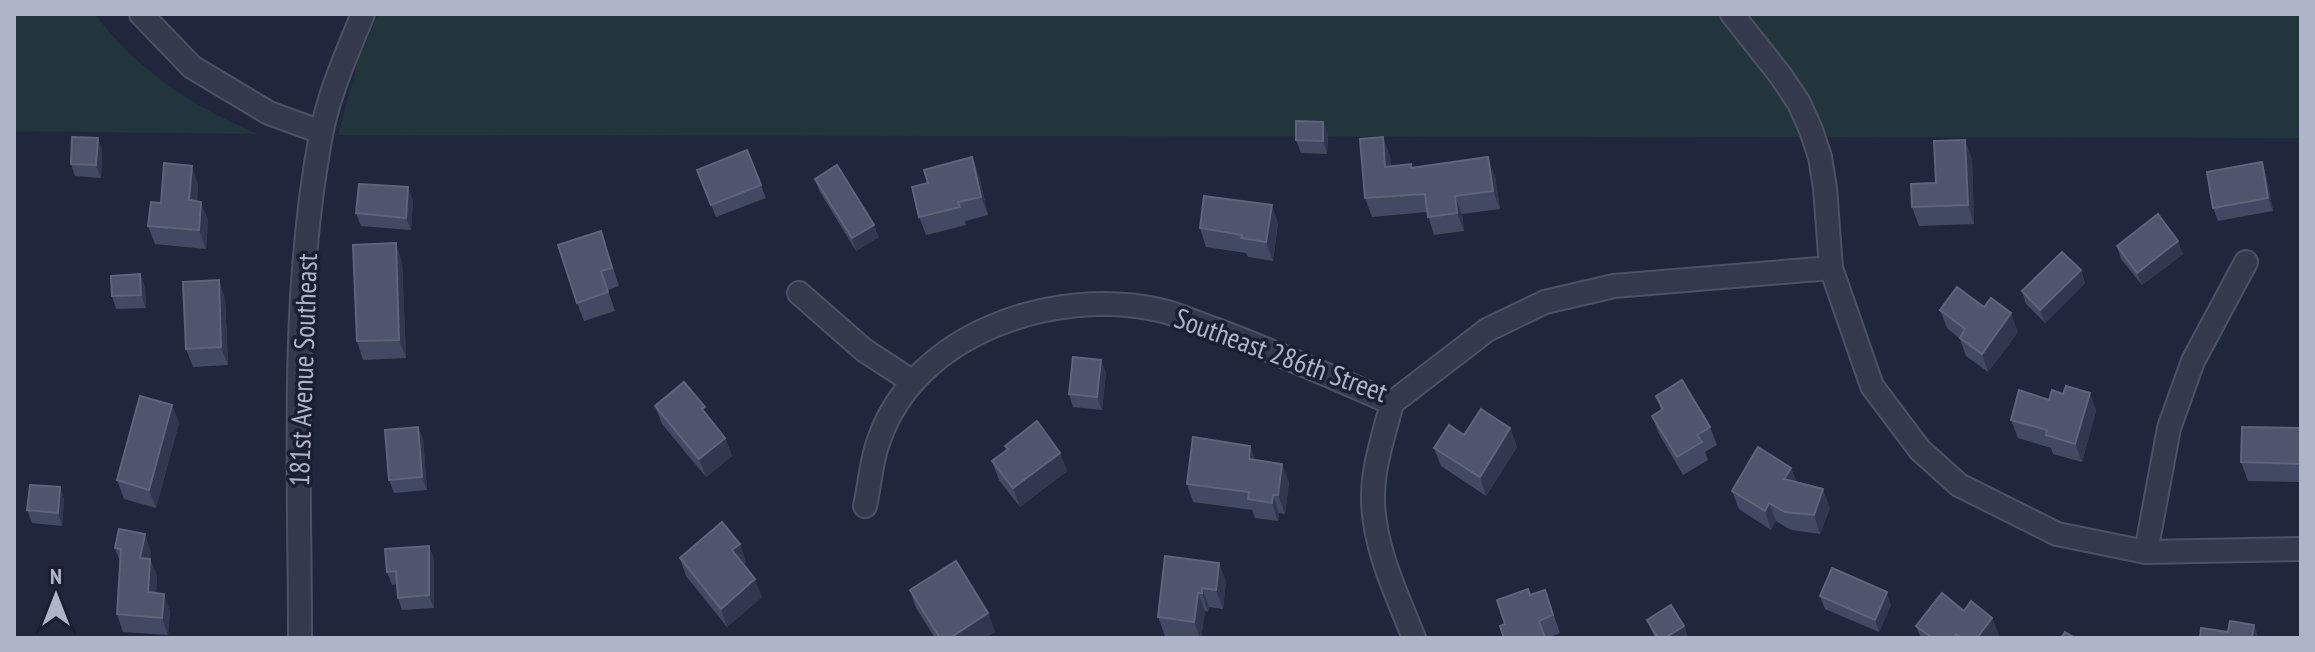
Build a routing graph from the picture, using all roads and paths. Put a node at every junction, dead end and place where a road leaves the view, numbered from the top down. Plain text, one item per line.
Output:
1 (141, 14) edge
2 (363, 14) edge
3 (1732, 14) edge
4 (321, 132) junction
5 (2246, 262) dead end
6 (1831, 268) junction
7 (799, 293) dead end
8 (913, 382) junction
9 (1392, 403) junction
10 (865, 506) dead end
11 (2301, 549) edge
12 (2146, 552) junction
13 (300, 638) edge
14 (1414, 638) edge

1 - 4 street
2 - 4 street, 181st Avenue Southeast
3 - 6 street
4 - 13 street, 181st Avenue Southeast
5 - 12 street
6 - 9 street, Southeast 286th Street
6 - 12 street
7 - 8 street
8 - 9 street, Southeast 286th Street
8 - 10 street, Southeast 286th Street
9 - 14 street
11 - 12 street

